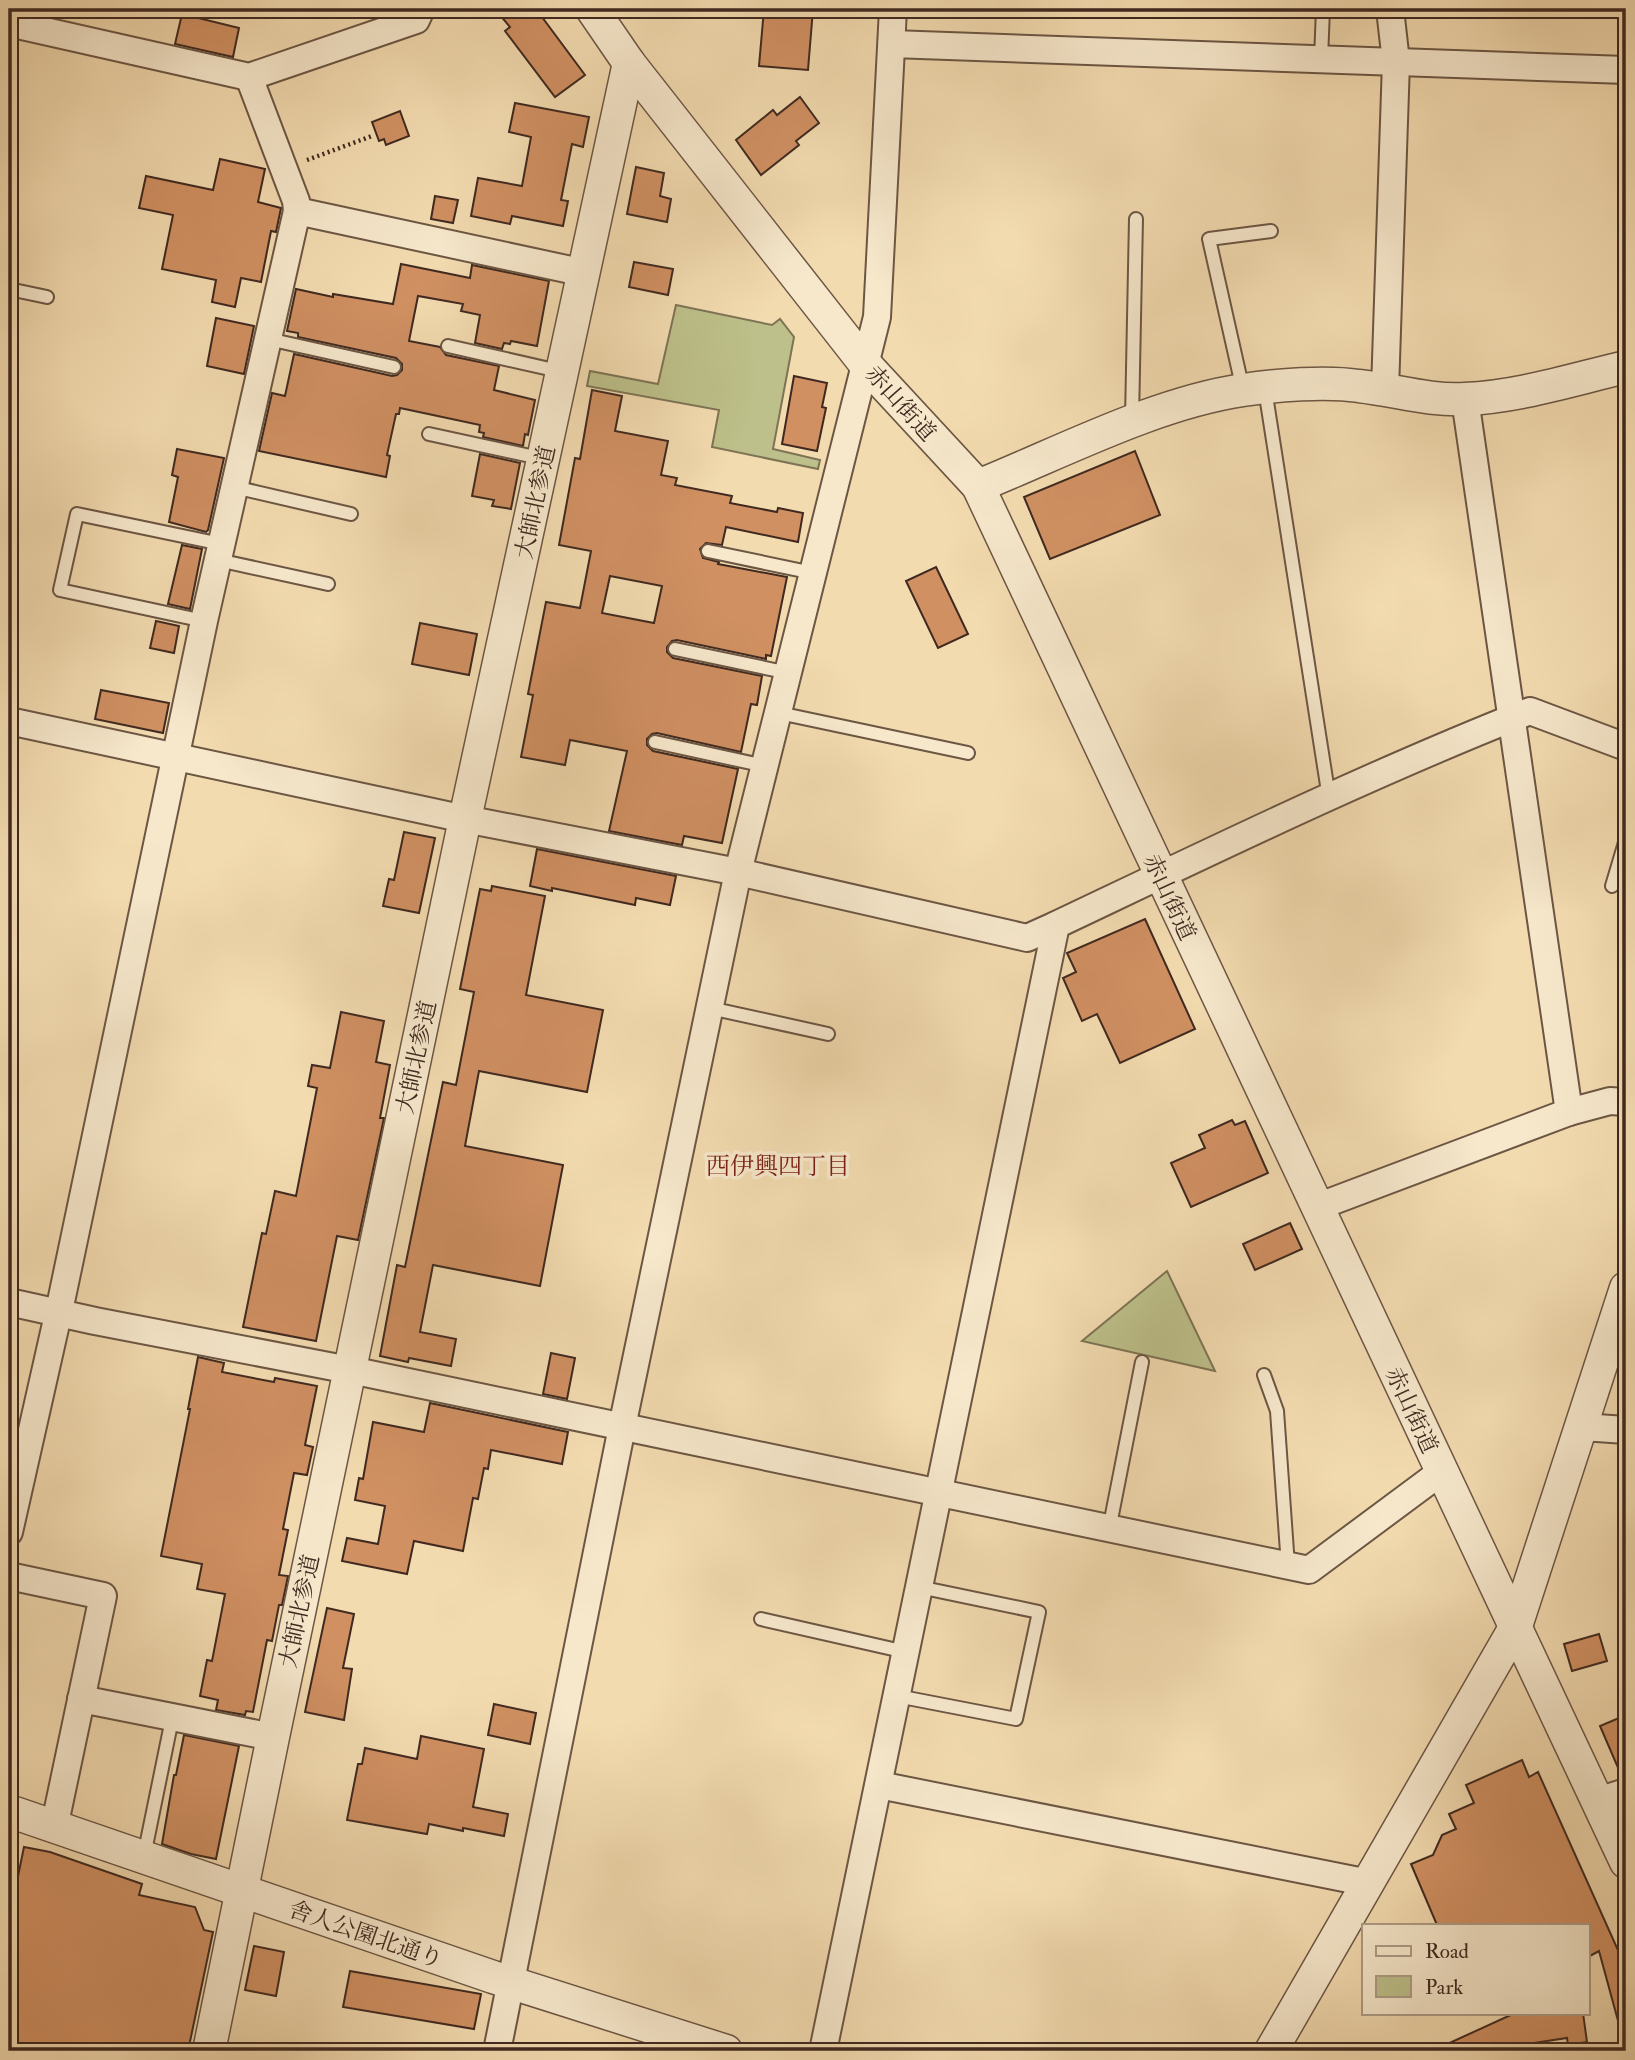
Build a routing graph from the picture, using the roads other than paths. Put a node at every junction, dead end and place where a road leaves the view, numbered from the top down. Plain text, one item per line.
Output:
1 (421, 9) edge
2 (592, 9) edge
3 (893, 9) edge
4 (1323, 9) edge
5 (1390, 9) edge
6 (9, 23) edge
7 (892, 44) junction
8 (1321, 59) junction
9 (1396, 62) junction
10 (629, 63) junction
11 (1626, 70) edge
12 (249, 77) junction
13 (297, 211) junction
14 (1136, 219) dead end
15 (1271, 231) dead end
16 (585, 272) junction
17 (9, 289) edge
18 (47, 297) dead end
19 (268, 339) junction
20 (448, 346) dead end
21 (866, 365) junction
22 (394, 367) dead end
23 (1626, 367) edge
24 (564, 372) junction
25 (1254, 390) junction
26 (1385, 390) junction
27 (1465, 400) junction
28 (1132, 422) junction
29 (429, 434) dead end
30 (544, 459) junction
31 (234, 486) junction
32 (978, 486) junction
33 (351, 514) dead end
34 (708, 551) dead end
35 (220, 552) junction
36 (813, 573) junction
37 (328, 584) dead end
38 (204, 621) junction
39 (675, 649) dead end
40 (790, 673) junction
41 (779, 713) junction
42 (1511, 719) junction
43 (9, 721) edge
44 (655, 742) dead end
45 (1626, 747) edge
46 (968, 753) dead end
47 (175, 758) junction
48 (765, 766) junction
49 (1329, 798) junction
50 (465, 819) junction
51 (1626, 839) edge
52 (738, 872) junction
53 (1160, 875) junction
54 (1612, 886) dead end
55 (1056, 925) junction
56 (710, 1008) junction
57 (828, 1034) dead end
58 (1626, 1102) edge
59 (1569, 1112) junction
60 (1317, 1207) junction
61 (1626, 1288) edge
62 (9, 1302) edge
63 (59, 1314) junction
64 (1142, 1362) dead end
65 (350, 1371) junction
66 (1264, 1376) dead end
67 (622, 1427) junction
68 (1582, 1427) junction
69 (1626, 1430) edge
70 (1441, 1472) junction
71 (939, 1494) junction
72 (1109, 1530) junction
73 (9, 1532) edge
74 (1288, 1566) junction
75 (9, 1576) edge
76 (919, 1587) junction
77 (761, 1619) dead end
78 (1516, 1626) junction
79 (906, 1652) junction
80 (897, 1696) junction
81 (81, 1699) junction
82 (172, 1719) junction
83 (272, 1737) junction
84 (879, 1785) junction
85 (1612, 1797) edge
86 (9, 1811) edge
87 (54, 1828) junction
88 (144, 1858) junction
89 (1626, 1862) edge
90 (1369, 1883) junction
91 (241, 1892) junction
92 (511, 1983) junction
93 (209, 2051) edge
94 (498, 2051) edge
95 (726, 2051) edge
96 (823, 2051) edge
97 (1271, 2051) edge

1 - 12 street
2 - 10 street, 赤山街道
3 - 7 street
4 - 8 lane
5 - 9 street
6 - 12 street
7 - 8 street
7 - 21 street
8 - 9 street
9 - 11 street
9 - 26 street
10 - 16 street, 大師北参道
10 - 21 street, 赤山街道
12 - 13 street
13 - 16 street
13 - 19 street
14 - 28 lane
15 - 25 lane
16 - 24 street, 大師北参道
17 - 18 lane
19 - 22 lane
19 - 31 street
20 - 24 lane
21 - 32 street, 赤山街道
21 - 36 street
23 - 27 street
24 - 30 street, 大師北参道
25 - 26 street
25 - 28 street
25 - 49 lane
26 - 27 street
27 - 42 street
28 - 32 street
29 - 30 lane
30 - 50 street, 大師北参道
31 - 33 lane
31 - 35 street
32 - 53 street, 赤山街道
34 - 36 lane
35 - 37 lane
35 - 38 street
35 - 38 lane
36 - 40 street
38 - 47 street
39 - 40 lane
40 - 41 street
41 - 46 lane
41 - 48 street
42 - 45 street
42 - 49 street
42 - 59 street
43 - 47 street
44 - 48 lane
47 - 50 street
47 - 63 street
48 - 52 street
49 - 53 street
50 - 52 street
50 - 65 street, 大師北参道
51 - 54 lane
52 - 55 street
52 - 56 street
53 - 55 street
53 - 60 street, 赤山街道
55 - 71 street
56 - 57 lane
56 - 67 street
58 - 59 street
59 - 60 street
60 - 70 street, 赤山街道
61 - 68 street
62 - 63 street
63 - 65 street
63 - 73 street
64 - 72 lane
65 - 67 street
65 - 83 street, 大師北参道
66 - 74 lane
67 - 71 street
67 - 92 street
68 - 69 street
68 - 78 street
70 - 74 street
70 - 78 street, 赤山街道
71 - 72 street
71 - 76 street
72 - 74 street
75 - 81 street
76 - 79 street
76 - 80 lane
77 - 79 lane
78 - 85 street, 赤山街道
78 - 90 street
79 - 80 street
80 - 84 street
81 - 82 street
81 - 87 street
82 - 83 street
82 - 88 lane
83 - 91 street, 大師北参道
84 - 90 street
84 - 96 street
85 - 89 street, 赤山街道
86 - 87 street, 舎人公園北通り
87 - 88 street, 舎人公園北通り
88 - 91 street, 舎人公園北通り
90 - 97 street
91 - 92 street, 舎人公園北通り
91 - 93 street, 大師北参道
92 - 94 street
92 - 95 street, 舎人公園北通り

